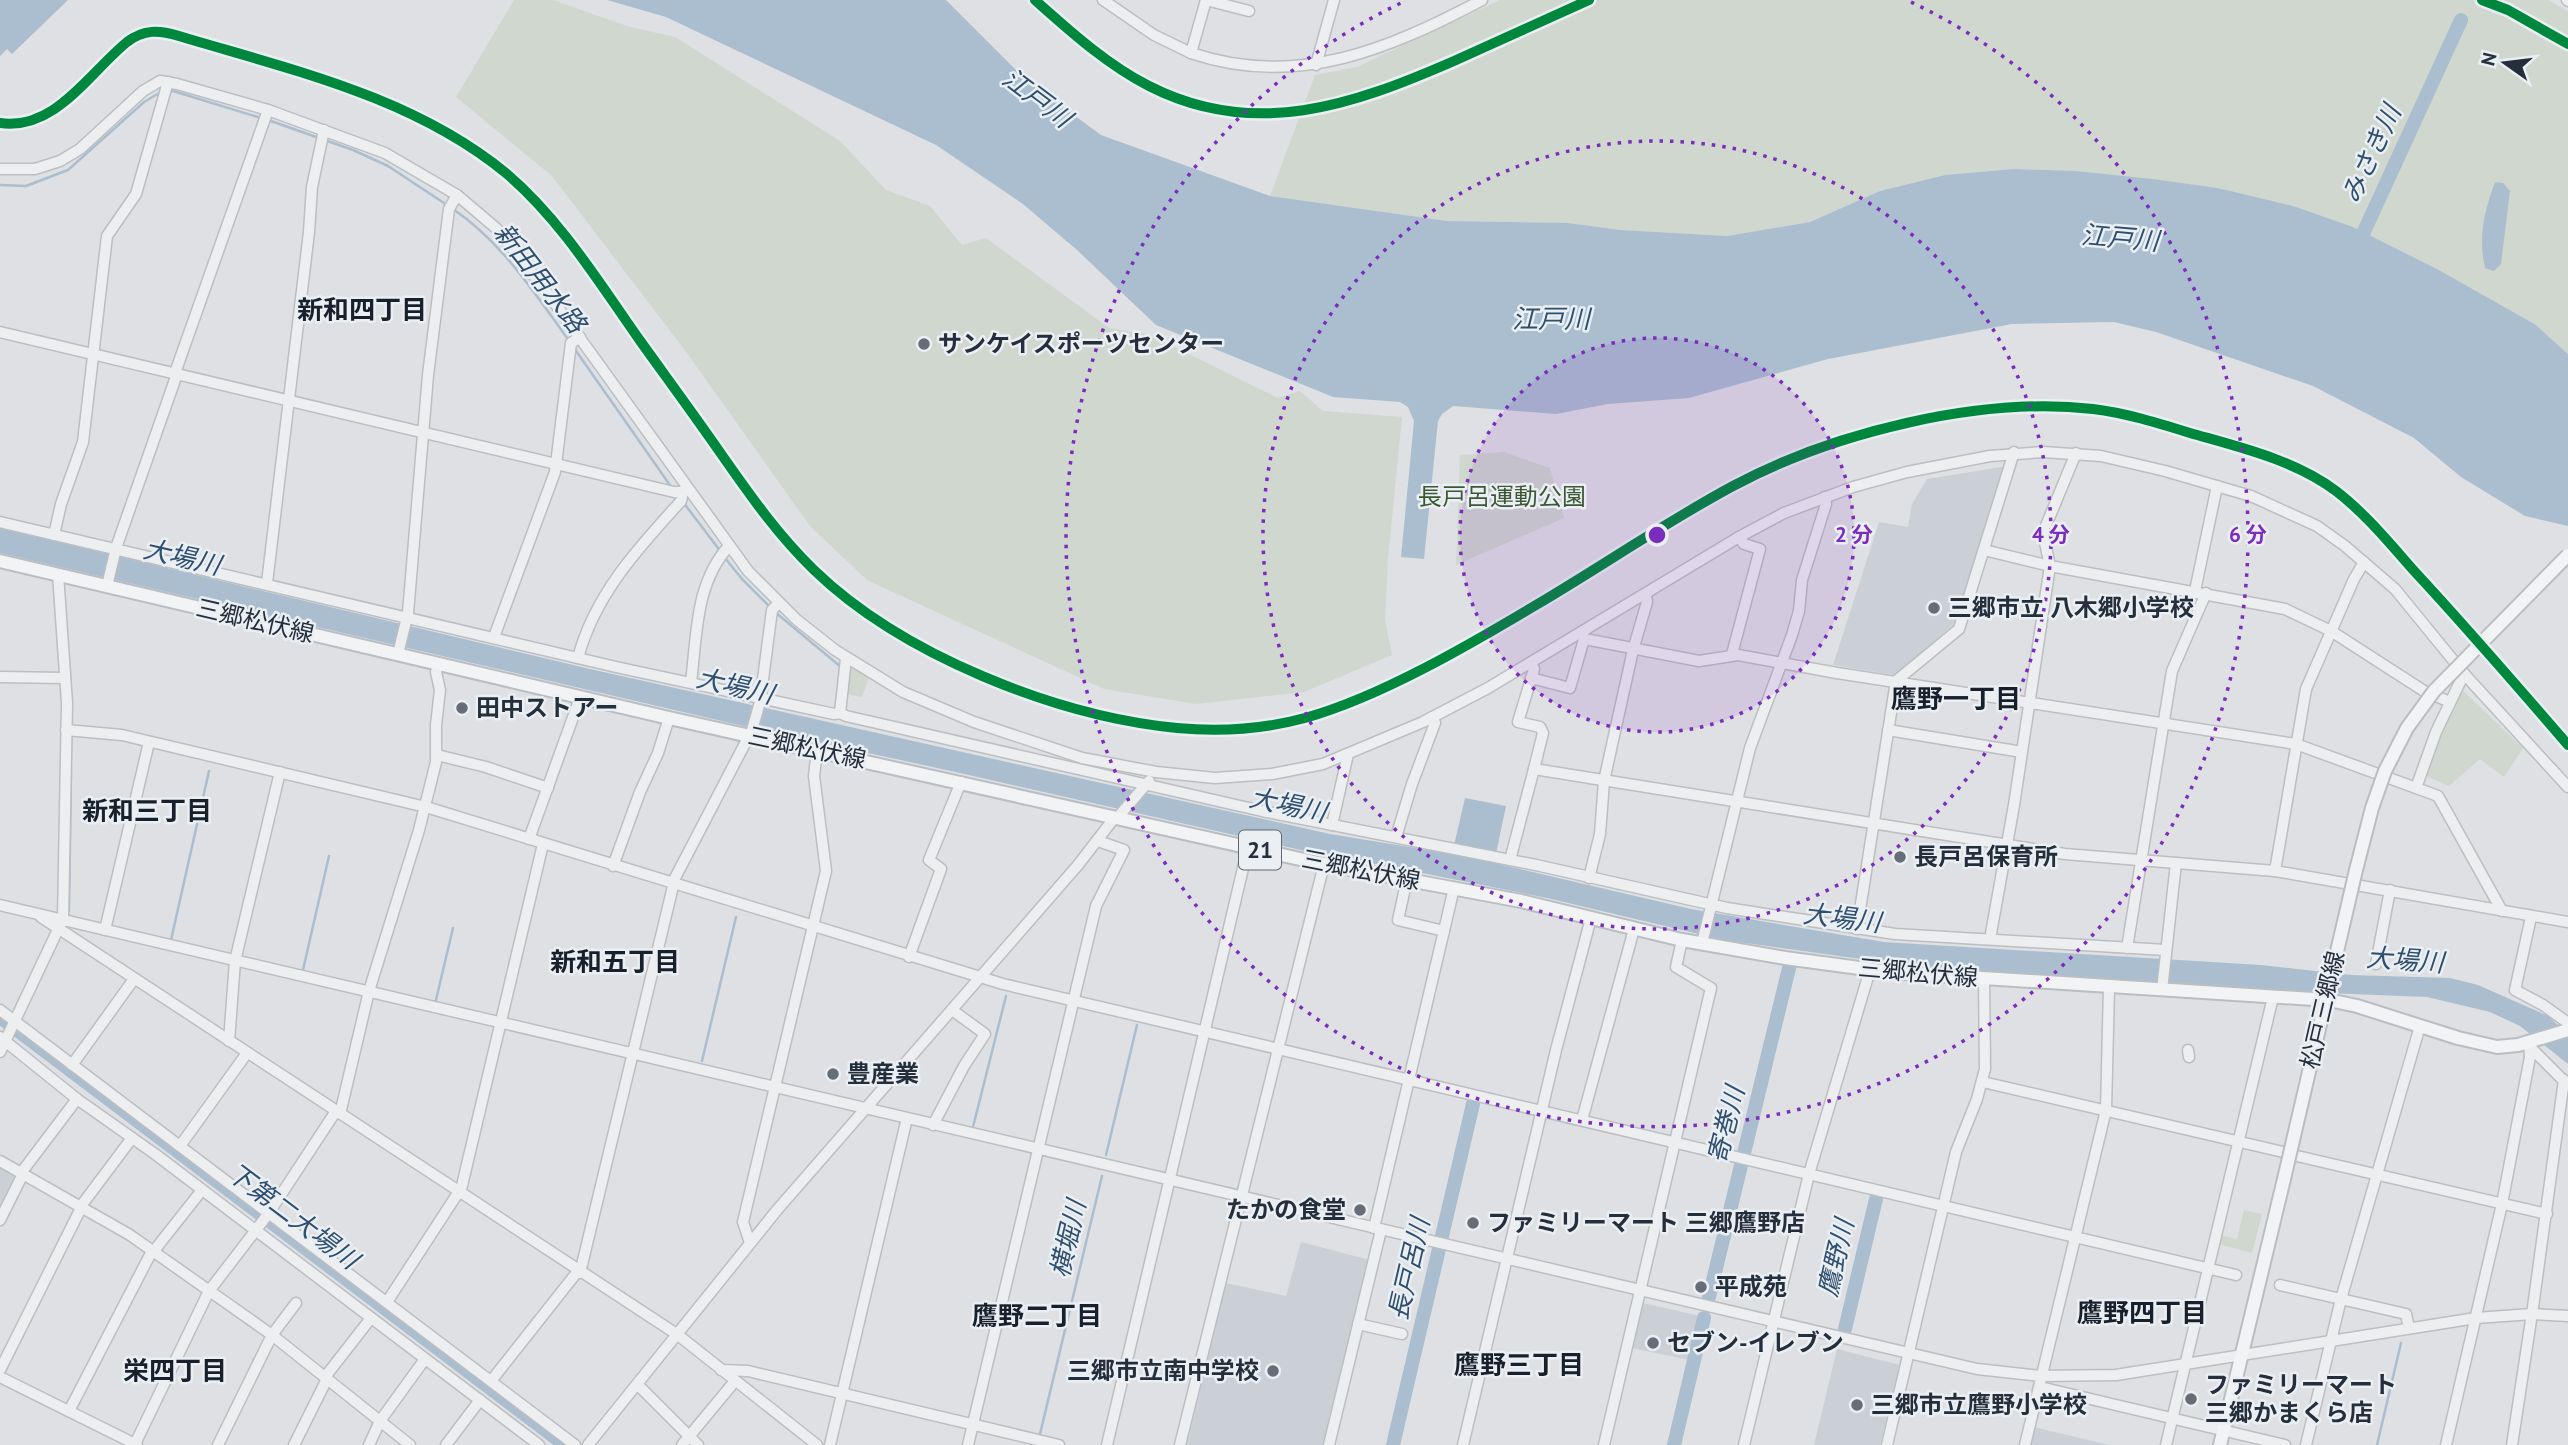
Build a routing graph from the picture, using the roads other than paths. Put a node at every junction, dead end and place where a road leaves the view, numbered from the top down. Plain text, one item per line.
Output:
1 (1103, 0) edge
2 (1206, 0) edge
3 (1334, 0) edge
4 (1475, 2) edge
5 (1249, 11) dead end
6 (1191, 53) junction
7 (1316, 65) junction
8 (168, 82) junction
9 (268, 110) junction
10 (324, 130) junction
11 (0, 169) edge
12 (457, 195) junction
13 (0, 332) edge
14 (580, 337) junction
15 (94, 354) junction
16 (176, 373) junction
17 (290, 400) junction
18 (423, 432) junction
19 (2014, 452) junction
20 (2077, 453) junction
21 (556, 464) junction
22 (2217, 485) junction
23 (685, 490) junction
24 (1825, 497) junction
25 (0, 522) edge
26 (54, 535) junction
27 (1740, 537) junction
28 (729, 546) junction
29 (1984, 550) junction
30 (115, 552) junction
31 (2568, 555) edge
32 (0, 561) edge
33 (2364, 562) junction
34 (2050, 566) junction
35 (58, 574) junction
36 (108, 583) junction
37 (267, 583) junction
38 (2200, 592) junction
39 (1646, 595) junction
40 (779, 603) junction
41 (407, 618) junction
42 (2331, 631) junction
43 (1583, 636) junction
44 (494, 637) junction
45 (399, 650) junction
46 (1633, 650) junction
47 (1732, 654) junction
48 (578, 658) junction
49 (846, 658) junction
50 (1531, 663) junction
51 (1781, 663) junction
52 (438, 664) junction
53 (2466, 676) junction
54 (0, 677) edge
55 (65, 678) junction
56 (1531, 678) junction
57 (1896, 681) junction
58 (691, 682) junction
59 (580, 698) junction
60 (760, 700) junction
61 (2450, 702) junction
62 (2029, 703) junction
63 (840, 713) junction
64 (1432, 717) junction
65 (669, 718) junction
66 (2163, 724) junction
67 (66, 730) junction
68 (1888, 730) junction
69 (751, 733) junction
70 (149, 742) junction
71 (2296, 744) junction
72 (817, 750) junction
73 (2022, 752) junction
74 (1348, 754) junction
75 (437, 755) junction
76 (1534, 769) junction
77 (281, 772) junction
78 (1156, 772) junction
79 (1604, 781) junction
80 (961, 782) junction
81 (1144, 787) junction
82 (2568, 787) edge
83 (548, 788) junction
84 (2417, 788) junction
85 (1736, 803) junction
86 (426, 807) junction
87 (1119, 815) junction
88 (1874, 824) junction
89 (1332, 825) junction
90 (1396, 837) junction
91 (529, 839) junction
92 (1098, 841) junction
93 (543, 844) junction
94 (2008, 846) junction
95 (1248, 847) junction
96 (2141, 859) junction
97 (1510, 860) junction
98 (2176, 863) junction
99 (1324, 864) junction
100 (613, 866) junction
101 (2275, 871) junction
102 (1589, 878) junction
103 (1407, 879) junction
104 (674, 884) junction
105 (1454, 888) junction
106 (2390, 890) junction
107 (0, 905) edge
108 (1711, 908) junction
109 (2502, 911) junction
110 (2531, 917) junction
111 (1591, 918) junction
112 (2568, 922) edge
113 (60, 924) junction
114 (813, 927) junction
115 (105, 929) junction
116 (1634, 929) junction
117 (1857, 929) junction
118 (1444, 931) junction
119 (1990, 939) junction
120 (1682, 940) junction
121 (1703, 940) junction
122 (2127, 948) junction
123 (2165, 953) junction
124 (909, 957) junction
125 (235, 961) junction
126 (2376, 964) dead end
127 (1870, 970) junction
128 (979, 978) junction
129 (1984, 978) junction
130 (134, 979) junction
131 (2162, 986) junction
132 (2109, 987) junction
133 (369, 991) junction
134 (2273, 997) junction
135 (1073, 1001) junction
136 (0, 1010) edge
137 (952, 1010) junction
138 (16, 1022) junction
139 (501, 1022) junction
140 (2568, 1023) edge
141 (2420, 1026) junction
142 (2568, 1030) edge
143 (1205, 1032) junction
144 (3, 1039) edge
145 (229, 1041) junction
146 (2531, 1043) junction
147 (1280, 1050) junction
148 (0, 1052) edge
149 (247, 1053) junction
150 (634, 1053) junction
151 (72, 1065) junction
152 (1409, 1080) junction
153 (1983, 1082) junction
154 (2566, 1082) edge
155 (775, 1087) junction
156 (77, 1099) junction
157 (866, 1109) junction
158 (2106, 1110) junction
159 (1542, 1111) junction
160 (338, 1112) junction
161 (906, 1118) junction
162 (1582, 1120) junction
163 (933, 1125) junction
164 (132, 1138) junction
165 (2238, 1142) junction
166 (1675, 1143) junction
167 (180, 1146) junction
168 (1038, 1149) junction
169 (2283, 1152) dead end
170 (2297, 1156) dead end
171 (0, 1161) edge
172 (22, 1173) junction
173 (1809, 1174) junction
174 (2376, 1174) junction
175 (1169, 1180) junction
176 (202, 1190) junction
177 (459, 1193) junction
178 (1242, 1197) junction
179 (2502, 1204) junction
180 (1944, 1205) junction
181 (82, 1206) junction
182 (269, 1213) junction
183 (2547, 1214) junction
184 (0, 1220) edge
185 (1377, 1229) junction
186 (255, 1230) junction
187 (2076, 1236) junction
188 (750, 1243) junction
189 (153, 1251) junction
190 (1506, 1260) junction
191 (2208, 1268) junction
192 (579, 1272) junction
193 (2236, 1275) dead end
194 (2280, 1285) dead end
195 (209, 1291) junction
196 (1640, 1291) junction
197 (2340, 1299) junction
198 (387, 1302) junction
199 (296, 1303) dead end
200 (2532, 1314) junction
201 (2568, 1316) edge
202 (371, 1318) junction
203 (2476, 1318) junction
204 (1773, 1323) junction
205 (1358, 1324) junction
206 (2409, 1328) junction
207 (1402, 1334) dead end
208 (272, 1335) junction
209 (678, 1335) junction
210 (2330, 1342) junction
211 (1908, 1354) junction
212 (2241, 1356) junction
213 (425, 1359) junction
214 (2185, 1366) junction
215 (0, 1370) edge
216 (721, 1370) junction
217 (0, 1377) edge
218 (326, 1378) junction
219 (491, 1381) junction
220 (735, 1381) junction
221 (2041, 1382) junction
222 (638, 1385) junction
223 (843, 1394) junction
224 (480, 1400) junction
225 (69, 1411) junction
226 (2172, 1419) junction
227 (380, 1421) junction
228 (973, 1424) junction
229 (2224, 1431) junction
230 (689, 1436) junction
231 (131, 1444) edge
232 (218, 1445) edge
233 (294, 1445) edge
234 (369, 1445) edge
235 (410, 1445) edge
236 (446, 1445) edge
237 (538, 1445) edge
238 (575, 1445) edge
239 (587, 1445) edge
240 (682, 1445) edge
241 (698, 1445) edge
242 (817, 1445) edge
243 (830, 1445) edge
244 (968, 1445) edge
245 (1059, 1445) edge
246 (1107, 1445) edge
247 (1180, 1445) edge
248 (1329, 1445) edge
249 (1463, 1445) edge
250 (1604, 1445) edge
251 (1744, 1445) edge
252 (1886, 1445) edge
253 (2025, 1445) edge
254 (2166, 1445) edge
255 (2220, 1445) edge
256 (2285, 1445) edge
257 (2306, 1445) edge
258 (2446, 1445) edge
259 (2512, 1445) edge

1 - 6 street
2 - 5 street
2 - 6 street
3 - 7 street
4 - 7 street
6 - 7 street
8 - 9 street
8 - 11 street
8 - 15 street
9 - 10 street
9 - 16 street
10 - 12 street
10 - 17 street
12 - 14 street
12 - 18 street
13 - 15 street
14 - 21 street
14 - 23 street
15 - 16 street
15 - 26 street
16 - 17 street
16 - 30 street
17 - 18 street
17 - 37 street
18 - 21 street
18 - 41 street
19 - 20 street
19 - 24 street
19 - 29 street
20 - 22 street
20 - 34 street
21 - 23 street
21 - 44 street
22 - 33 street
22 - 38 street
23 - 28 street
23 - 48 street
24 - 27 street
24 - 51 street
25 - 26 street
26 - 30 street
27 - 39 street
27 - 47 street
28 - 40 street
28 - 58 street
29 - 34 street
29 - 57 street
30 - 36 street
30 - 37 street
31 - 212 main road, 松戸三郷線, bridge
32 - 35 main road, 三郷松伏線 / 21
33 - 42 street
33 - 53 street
34 - 38 street
34 - 62 street
35 - 36 main road, 三郷松伏線 / 21
35 - 55 street
36 - 45 main road, 三郷松伏線 / 21
37 - 41 street
38 - 42 street
38 - 66 street
39 - 43 street
39 - 46 street
40 - 49 street
40 - 60 street
41 - 44 street
41 - 45 street
42 - 61 street
42 - 71 street
43 - 46 street
43 - 50 street
43 - 56 street
44 - 48 street
45 - 52 main road, 三郷松伏線 / 21
46 - 47 street
46 - 79 street
47 - 51 street
48 - 58 street
49 - 63 street
49 - 78 street
50 - 56 street
50 - 64 street
51 - 57 street
51 - 85 street
52 - 59 main road, 三郷松伏線 / 21
52 - 75 street
53 - 61 street
53 - 82 street
54 - 55 street
55 - 67 street
56 - 76 street
57 - 62 street
57 - 68 street
58 - 60 street
59 - 65 main road, 三郷松伏線 / 21
59 - 83 street
60 - 63 street
60 - 69 street
61 - 84 street
62 - 66 street
62 - 73 street
63 - 81 street
64 - 74 street
64 - 90 street
65 - 69 main road, 三郷松伏線 / 21
65 - 100 street
66 - 71 street
66 - 96 street
67 - 70 street
67 - 113 street
68 - 73 street
68 - 88 street
69 - 72 main road, 三郷松伏線 / 21
69 - 104 street
70 - 77 street
70 - 115 street
71 - 84 street
71 - 101 street
72 - 80 main road, 三郷松伏線 / 21
72 - 114 street
73 - 94 street
74 - 78 street
74 - 89 street
75 - 83 street
75 - 86 street
76 - 79 street
76 - 97 street
77 - 86 street
77 - 125 street
78 - 81 street
79 - 85 street
79 - 102 street
80 - 87 main road, 三郷松伏線 / 21
80 - 124 street
81 - 87 street
81 - 89 street
83 - 91 street
84 - 109 street
85 - 88 street
85 - 108 street
86 - 91 street
86 - 133 street
87 - 92 street
87 - 95 main road, 三郷松伏線 / 21
88 - 94 street
88 - 117 street
89 - 90 street
90 - 97 street
91 - 93 street
92 - 128 street
92 - 135 street
93 - 100 street
93 - 139 street
94 - 96 street
94 - 119 street
95 - 99 main road, 三郷松伏線 / 21
95 - 143 street
96 - 98 street
96 - 122 street
97 - 102 street
98 - 101 street
98 - 123 street
99 - 103 main road, 三郷松伏線 / 21
99 - 147 street
100 - 104 street
101 - 106 street
102 - 108 street
103 - 105 main road, 三郷松伏線 / 21
103 - 118 street
104 - 114 street
104 - 150 street
105 - 111 main road, 三郷松伏線 / 21
105 - 118 street
106 - 109 street
106 - 126 street
107 - 113 street
108 - 117 street
108 - 121 street
109 - 110 street
110 - 112 street
110 - 140 street
111 - 116 main road, 三郷松伏線 / 21
111 - 159 street
113 - 115 street
113 - 130 street
113 - 138 street
114 - 124 street
114 - 155 street
115 - 125 street
116 - 120 main road, 三郷松伏線 / 21
116 - 162 street
117 - 119 street
118 - 152 street
119 - 122 street
120 - 121 main road, 三郷松伏線 / 21
120 - 166 street
121 - 127 main road, 三郷松伏線 / 21
122 - 123 street
123 - 131 street
124 - 128 street
125 - 133 street
125 - 145 street
127 - 129 main road, 三郷松伏線 / 21
127 - 173 street
128 - 135 street
128 - 137 street
129 - 132 main road, 三郷松伏線 / 21
129 - 153 street
130 - 145 street
130 - 151 street
131 - 132 main road, 三郷松伏線 / 21
131 - 134 main road, 三郷松伏線 / 21
132 - 158 street
133 - 139 street
133 - 160 street
134 - 141 main road, 三郷松伏線 / 21
134 - 165 street
135 - 143 street
135 - 168 street
136 - 138 street
137 - 157 street
137 - 163 street
138 - 144 street
138 - 151 street
139 - 150 street
139 - 177 street
141 - 146 main road, 三郷松伏線 / 21
141 - 174 street
142 - 146 main road, 三郷松伏線 / 21
143 - 147 street
143 - 175 street
144 - 148 street
144 - 156 street
145 - 149 street
146 - 154 street
146 - 179 street
147 - 152 street
147 - 178 street
149 - 160 street
149 - 167 street
150 - 155 street
150 - 192 street
151 - 167 street
152 - 159 street
152 - 185 street
153 - 158 street
153 - 180 street
154 - 183 street
155 - 157 street
155 - 188 street
156 - 164 street
156 - 172 street
157 - 161 street
157 - 188 street
158 - 165 street
158 - 187 street
159 - 162 street
159 - 190 street
160 - 177 street
160 - 182 street
161 - 163 street
161 - 223 street
162 - 166 street
163 - 168 street
164 - 176 street
164 - 181 street
165 - 169 street
165 - 191 street
166 - 173 street
166 - 196 street
167 - 182 street
168 - 175 street
168 - 228 street
170 - 174 street
171 - 172 street
172 - 181 street
172 - 184 street
173 - 180 street
173 - 204 street
174 - 179 street
174 - 197 street
175 - 178 street
175 - 246 street
176 - 186 street
176 - 189 street
177 - 192 street
177 - 198 street
178 - 185 street
178 - 247 street
179 - 183 street
179 - 203 street
180 - 187 street
180 - 211 street
181 - 189 street
181 - 215 street
182 - 186 street
182 - 198 street
183 - 200 street
185 - 190 street
185 - 205 street
186 - 195 street
186 - 202 street
187 - 191 street
187 - 221 street
188 - 209 street
189 - 195 street
189 - 225 street
190 - 196 street
190 - 249 street
191 - 193 street
191 - 214 street
192 - 209 street
192 - 219 street
194 - 197 street
195 - 208 street
195 - 231 street
196 - 204 street
196 - 250 street
197 - 206 street
197 - 210 street
198 - 219 street
199 - 208 street
200 - 201 street
200 - 203 street
200 - 259 street
202 - 213 street
202 - 218 street
203 - 206 street
203 - 258 street
204 - 211 street
204 - 251 street
205 - 207 street
205 - 248 street
206 - 210 street
208 - 218 street
208 - 232 street
209 - 216 street
209 - 222 street
210 - 212 street
210 - 257 street
211 - 221 street
211 - 252 street
212 - 214 street
212 - 229 main road, 松戸三郷線
213 - 224 street
213 - 227 street
214 - 221 street
214 - 226 street
216 - 220 street
216 - 223 street
217 - 225 street
218 - 227 street
218 - 233 street
219 - 238 street
220 - 230 street
220 - 242 street
221 - 226 street
221 - 253 street
222 - 230 street
222 - 239 street
223 - 228 street
223 - 243 street
224 - 236 street
224 - 237 street
225 - 231 street
226 - 229 street
226 - 254 street
227 - 234 street
227 - 235 street
228 - 244 street
228 - 245 street
229 - 255 main road, 松戸三郷線
229 - 256 street
230 - 240 street
230 - 241 street

